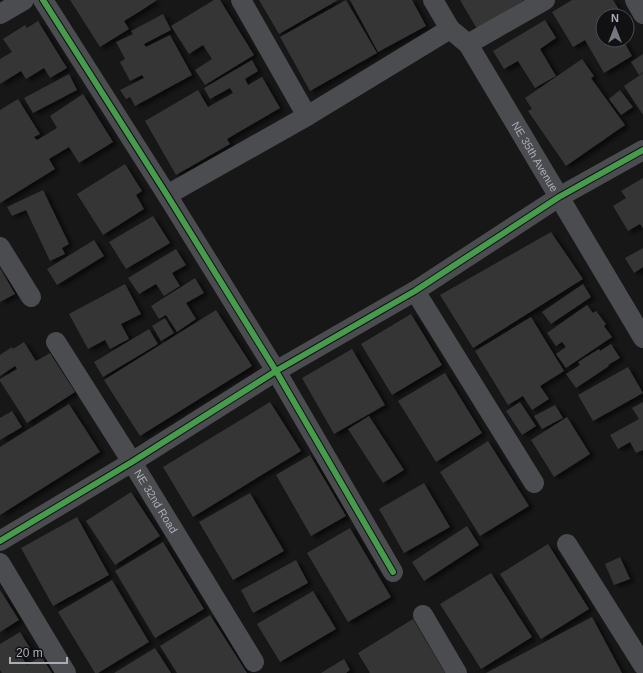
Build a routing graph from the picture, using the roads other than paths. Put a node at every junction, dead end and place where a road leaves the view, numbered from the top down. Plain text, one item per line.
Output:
1 (24, 0) edge
2 (43, 0) edge
3 (241, 0) edge
4 (433, 0) edge
5 (545, 0) edge
6 (635, 0) edge
7 (0, 14) edge
8 (643, 14) edge
9 (450, 30) junction
10 (468, 44) junction
11 (307, 116) junction
12 (643, 150) edge
13 (167, 195) junction
14 (559, 198) junction
15 (0, 247) edge
16 (415, 291) junction
17 (31, 297) dead end
18 (643, 338) edge
19 (56, 342) dead end
20 (276, 371) junction
21 (132, 462) junction
22 (534, 483) dead end
23 (0, 541) edge
24 (567, 544) dead end
25 (0, 563) edge
26 (393, 572) dead end
27 (423, 615) dead end
28 (254, 662) dead end
29 (643, 665) edge
30 (66, 673) edge
31 (457, 673) edge

1 - 7 street
2 - 13 street
3 - 11 street
4 - 9 street, NE 35th Avenue
5 - 10 street
6 - 8 street
9 - 10 street, NE 35th Avenue
9 - 11 street
10 - 14 street, NE 35th Avenue
11 - 13 street
12 - 14 street
13 - 20 street
14 - 16 street
14 - 18 street, NE 35th Avenue
15 - 17 street
16 - 20 street
16 - 22 street
19 - 21 street, NE 32nd Road
20 - 21 street
20 - 26 street
21 - 23 street
21 - 28 street, NE 32nd Road
24 - 29 street
25 - 30 street
27 - 31 street

